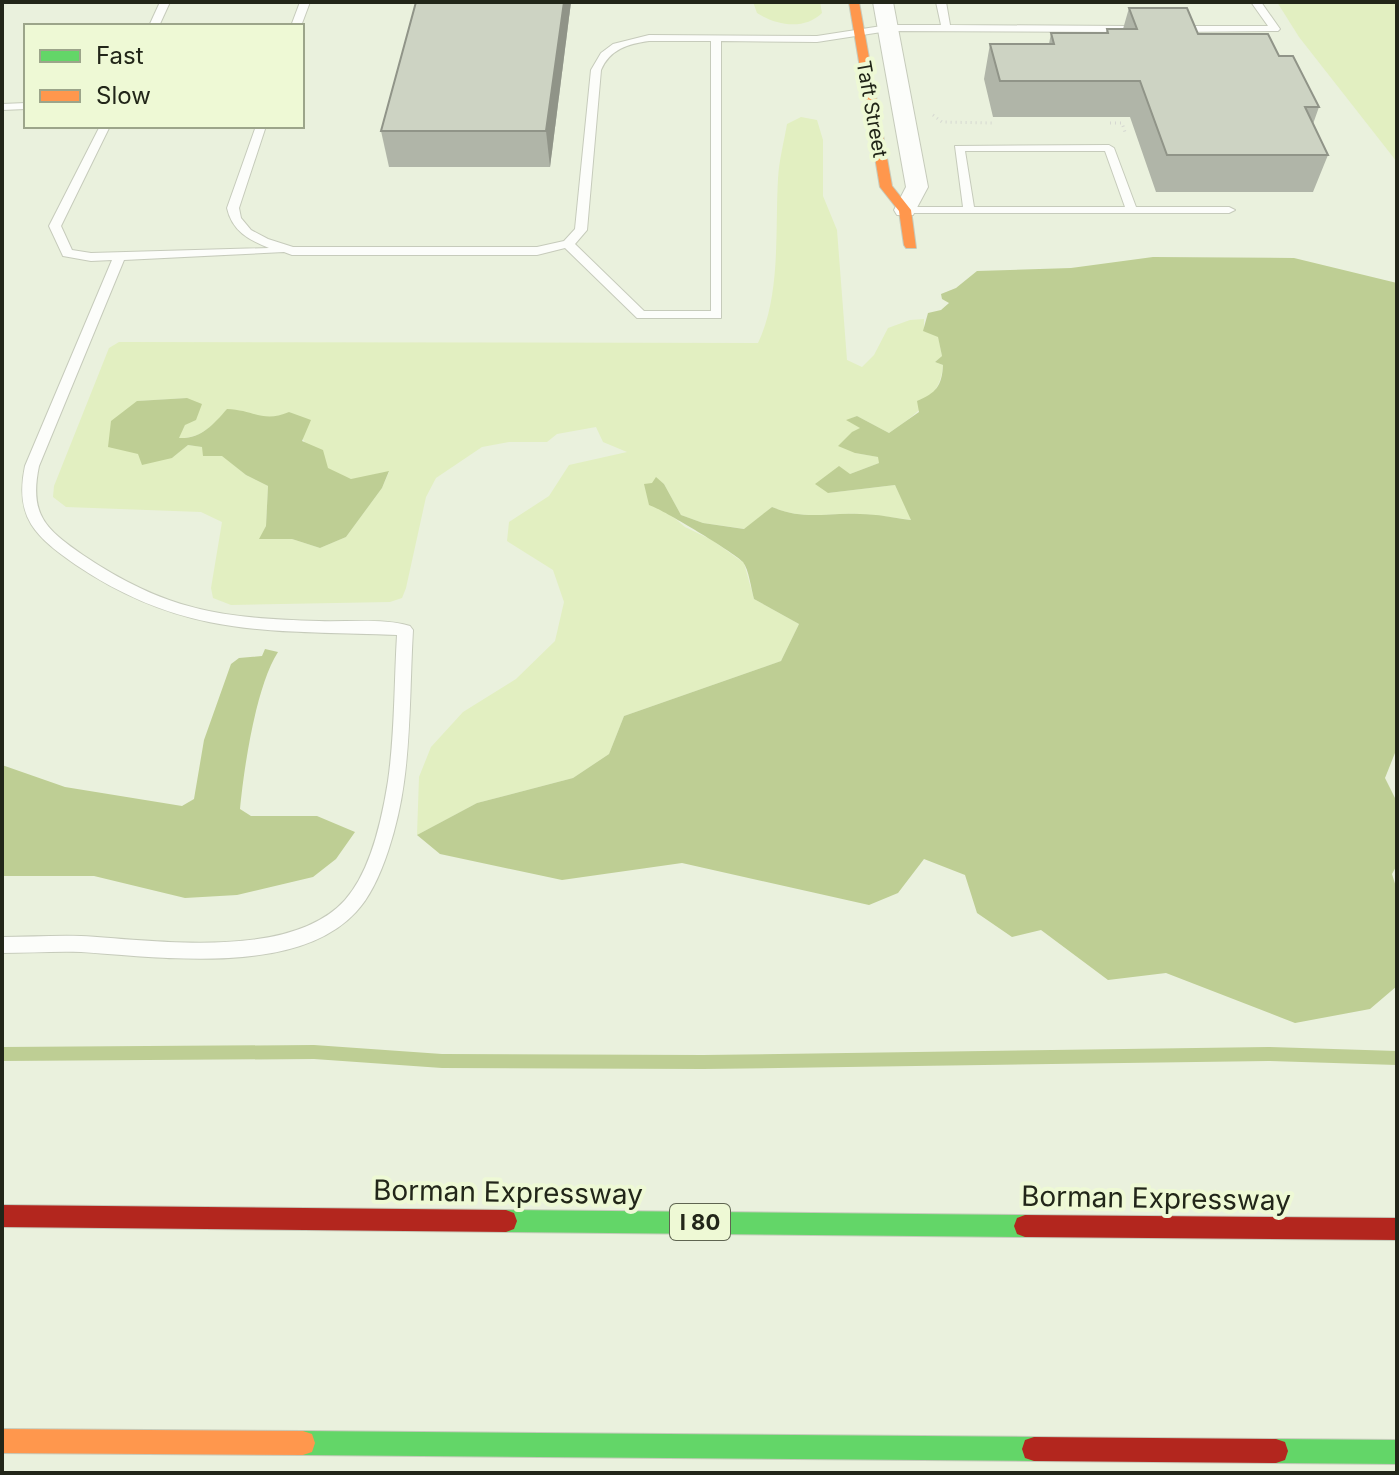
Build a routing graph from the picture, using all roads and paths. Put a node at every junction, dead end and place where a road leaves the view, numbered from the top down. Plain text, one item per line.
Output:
1 (165, 2) edge
2 (305, 2) edge
3 (854, 2) edge
4 (883, 2) edge
5 (941, 2) edge
6 (1256, 2) edge
7 (155, 24) edge
8 (297, 24) edge
9 (888, 28) junction
10 (946, 28) junction
11 (1134, 29) edge
12 (1165, 29) edge
13 (860, 34) junction
14 (716, 38) junction
15 (24, 106) edge
16 (2, 107) edge
17 (104, 128) edge
18 (260, 128) edge
19 (905, 210) junction
20 (969, 210) junction
21 (1132, 210) junction
22 (1229, 210) dead end
23 (568, 244) junction
24 (911, 245) dead end
25 (292, 251) junction
26 (120, 256) junction
27 (2, 945) edge
28 (2, 1216) edge
29 (1397, 1229) edge
30 (2, 1441) edge
31 (1397, 1452) edge

1 - 7 lane
2 - 8 lane
3 - 13 main road, Taft Street
4 - 9 street, Taft Street
5 - 10 lane
6 - 12 lane
9 - 10 lane
9 - 13 lane
9 - 19 street, Taft Street
10 - 11 lane
13 - 14 lane
13 - 19 main road, Taft Street
14 - 23 lane
14 - 23 lane
15 - 16 lane
17 - 26 lane
18 - 25 lane
19 - 20 lane
19 - 24 main road, Taft Street
20 - 21 lane
20 - 21 lane
21 - 22 lane
23 - 25 lane
25 - 26 lane
26 - 27 lane
28 - 29 main road, Borman Expressway / I 80
30 - 31 main road

